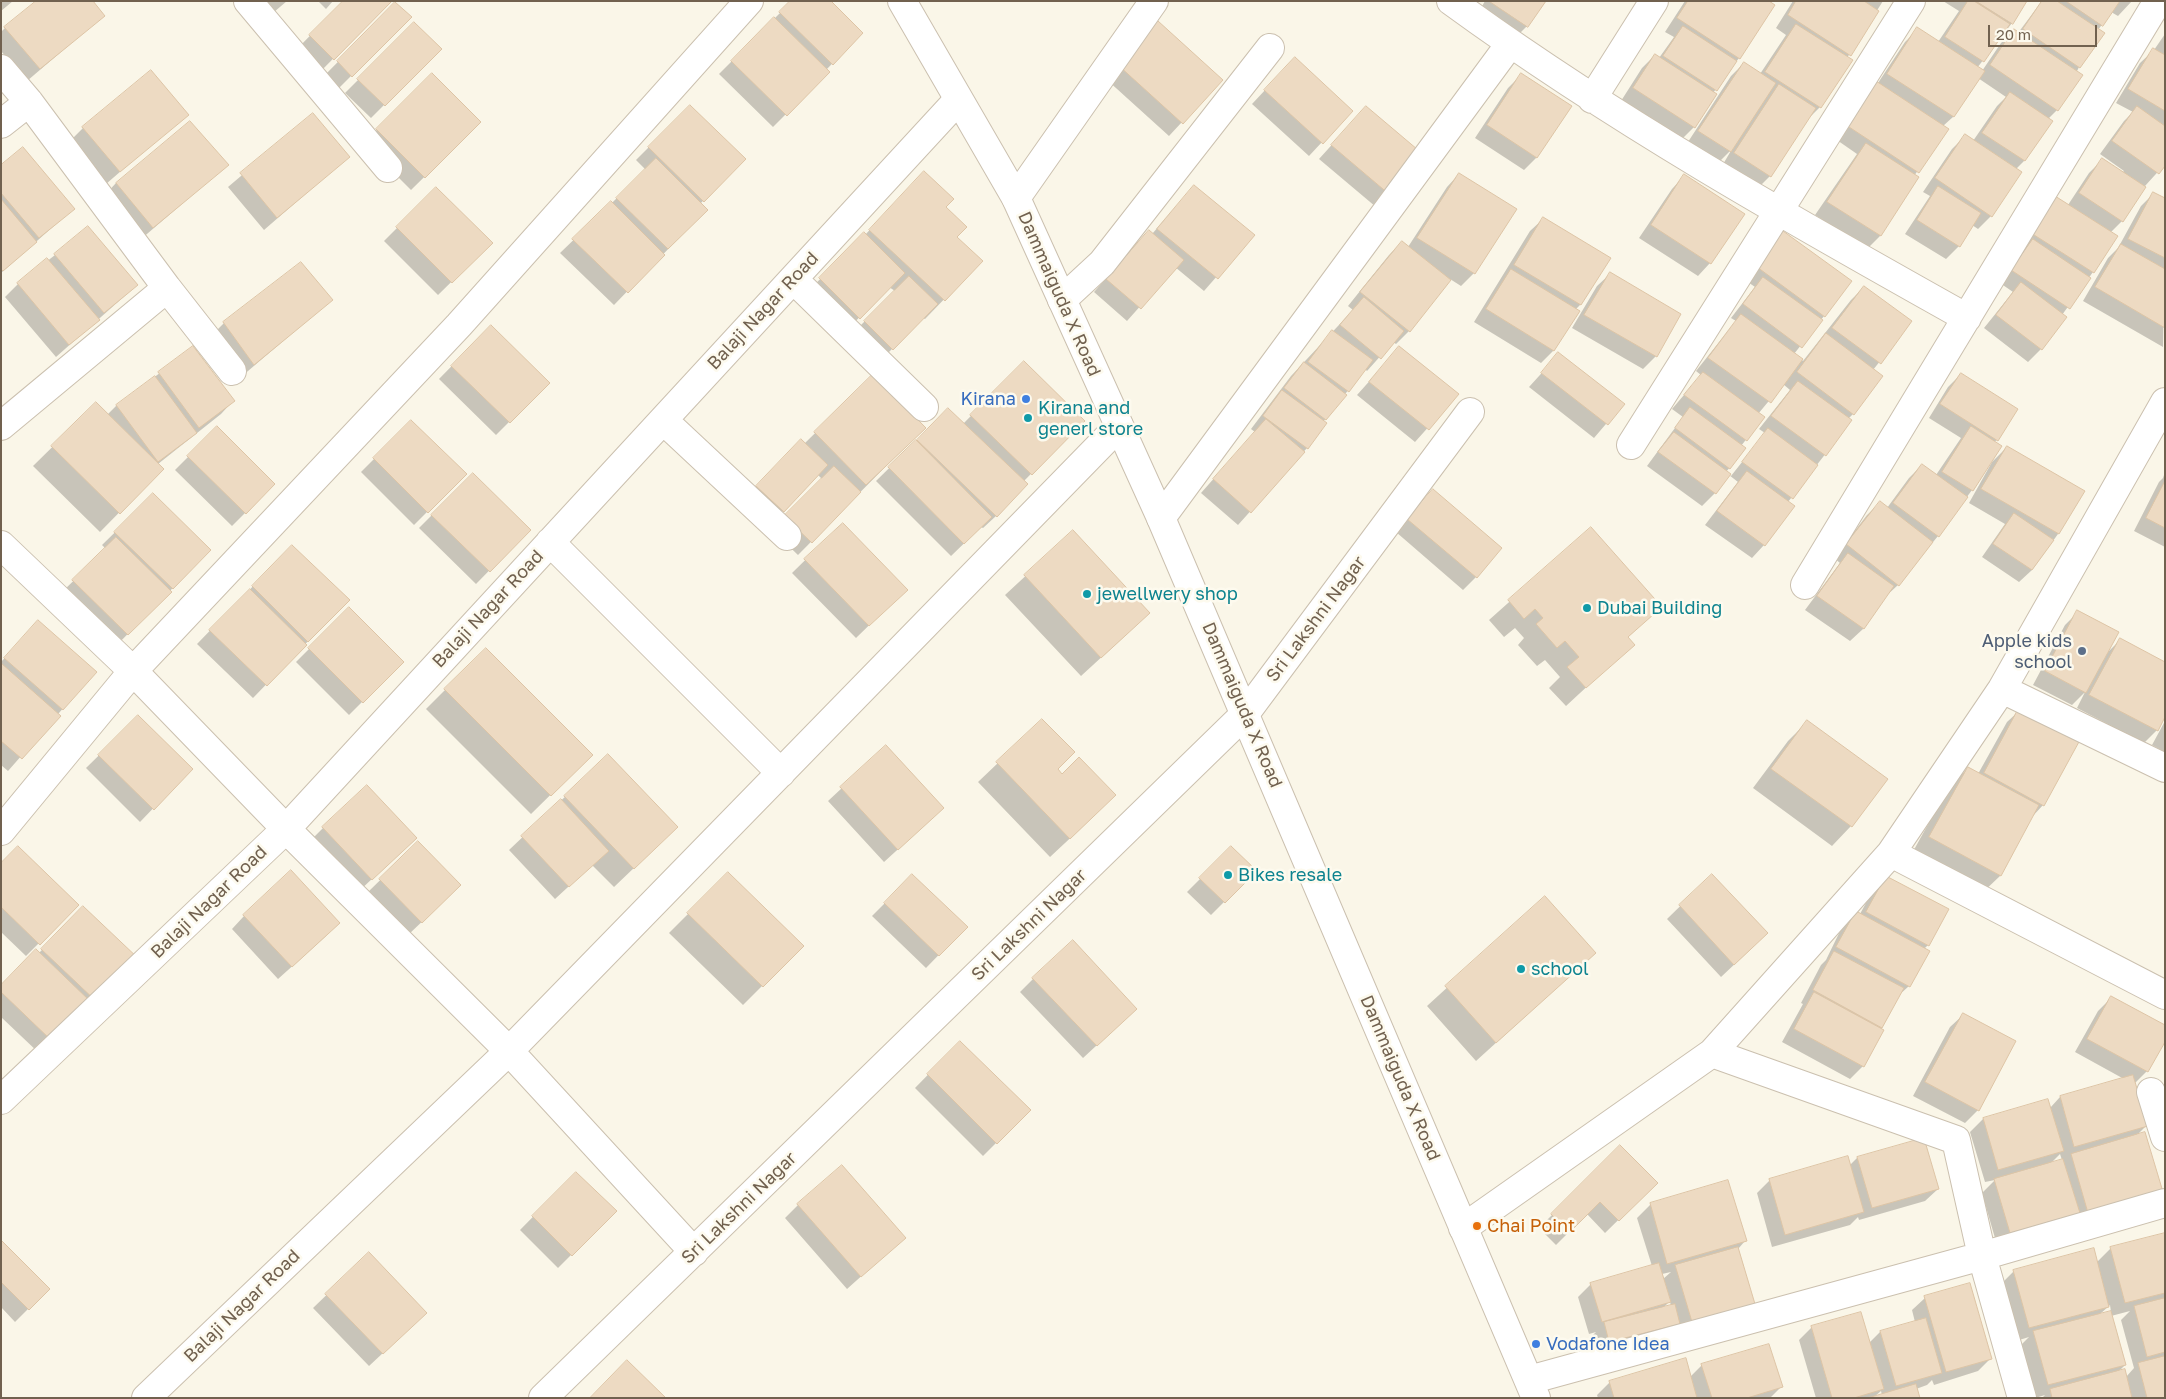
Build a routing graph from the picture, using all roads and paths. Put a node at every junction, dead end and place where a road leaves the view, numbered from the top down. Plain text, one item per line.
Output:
1 (248, 1) edge
2 (750, 1) edge
3 (902, 1) edge
4 (1154, 1) edge
5 (1451, 1) edge
6 (1654, 1) edge
7 (1911, 1) edge
8 (2158, 1) edge
9 (1510, 44) junction
10 (1270, 48) dead end
11 (1, 70) edge
12 (1592, 99) junction
13 (958, 100) junction
14 (29, 102) junction
15 (1, 124) edge
16 (388, 168) dead end
17 (1016, 198) junction
18 (1777, 212) junction
19 (793, 279) junction
20 (167, 288) junction
21 (1062, 300) junction
22 (1967, 318) junction
23 (232, 371) dead end
24 (2165, 402) edge
25 (924, 407) dead end
26 (1470, 412) dead end
27 (663, 420) junction
28 (1, 426) edge
29 (1119, 426) junction
30 (1631, 444) dead end
31 (1161, 518) junction
32 (787, 536) dead end
33 (550, 542) junction
34 (1, 545) edge
35 (1805, 585) dead end
36 (133, 672) junction
37 (2002, 689) junction
38 (1245, 714) junction
39 (2165, 768) edge
40 (781, 772) junction
41 (286, 828) junction
42 (1, 831) edge
43 (1891, 853) junction
44 (2165, 995) edge
45 (509, 1050) junction
46 (1712, 1053) junction
47 (2151, 1092) dead end
48 (1, 1100) edge
49 (2165, 1137) edge
50 (2165, 1203) edge
51 (1463, 1228) junction
52 (694, 1252) junction
53 (1982, 1256) junction
54 (1533, 1389) edge
55 (146, 1398) edge
56 (542, 1398) edge
57 (2022, 1398) edge

1 - 16 street
2 - 36 street
3 - 13 street, Dammaiguda X Road
4 - 17 street
5 - 9 street
6 - 12 street
7 - 18 street
8 - 22 street
9 - 12 street
9 - 31 street
10 - 21 street
11 - 14 street
12 - 18 street
13 - 17 street, Dammaiguda X Road
13 - 19 street, Balaji Nagar Road
14 - 15 street
14 - 20 street
17 - 21 street, Dammaiguda X Road
18 - 22 street
18 - 30 street
19 - 25 street
19 - 27 street, Balaji Nagar Road
20 - 23 street
20 - 28 street
21 - 29 street, Dammaiguda X Road
22 - 35 street
24 - 37 street
26 - 38 street, Sri Lakshni Nagar
27 - 32 street
27 - 33 street, Balaji Nagar Road
29 - 31 street, Dammaiguda X Road
29 - 40 street, Balaji Nagar Road
31 - 38 street, Dammaiguda X Road
33 - 40 street
33 - 41 street, Balaji Nagar Road
34 - 36 street
36 - 41 street
36 - 42 street
37 - 39 street
37 - 43 street
38 - 51 street, Dammaiguda X Road
38 - 52 street, Sri Lakshni Nagar
40 - 45 street, Balaji Nagar Road
41 - 45 street
41 - 48 street, Balaji Nagar Road
43 - 44 street
43 - 46 street
45 - 52 street
45 - 55 street, Balaji Nagar Road
46 - 51 street
46 - 53 street
47 - 49 street
50 - 53 street
51 - 54 street, Dammaiguda X Road
52 - 56 street, Sri Lakshni Nagar
53 - 54 street
53 - 57 street

